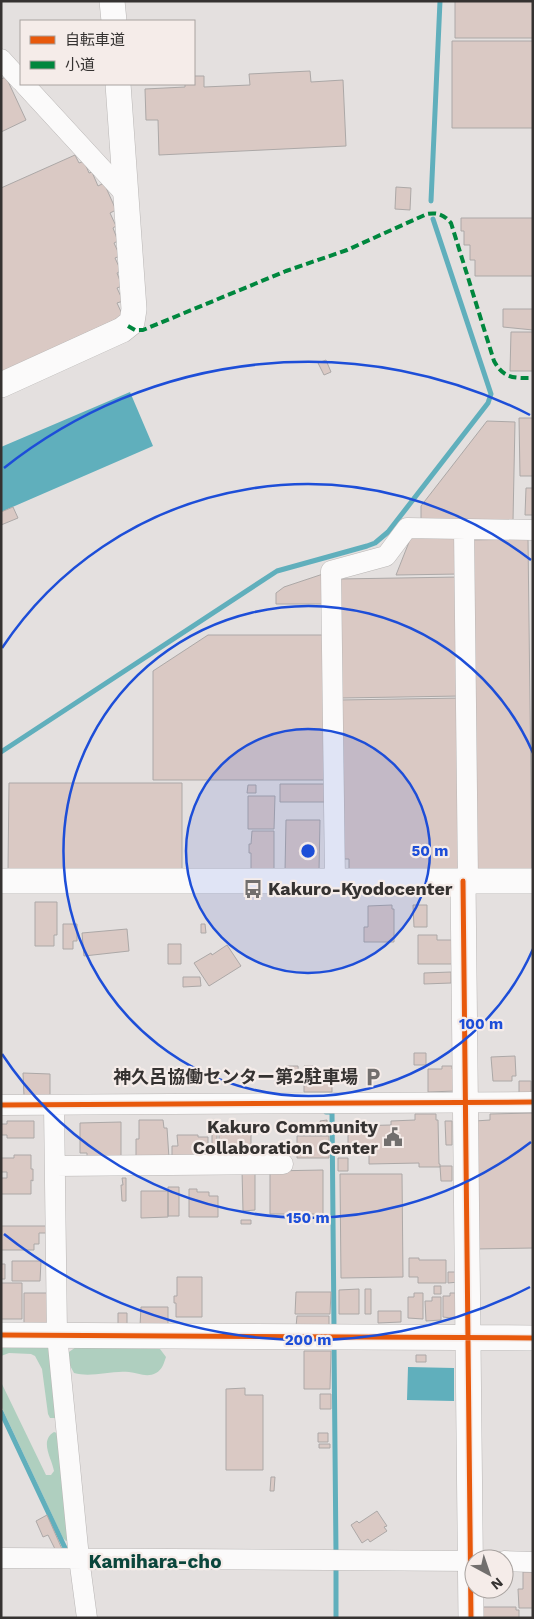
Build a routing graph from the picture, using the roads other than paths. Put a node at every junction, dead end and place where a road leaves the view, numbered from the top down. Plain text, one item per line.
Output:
1 (112, 1) edge
2 (114, 20) edge
3 (1, 59) edge
4 (20, 80) edge
5 (25, 85) edge
6 (118, 85) edge
7 (126, 195) junction
8 (1, 385) edge
9 (464, 529) junction
10 (533, 530) edge
11 (1, 881) edge
12 (335, 881) junction
13 (465, 881) junction
14 (533, 881) edge
15 (465, 1102) junction
16 (533, 1102) edge
17 (1, 1105) edge
18 (54, 1105) junction
19 (283, 1164) dead end
20 (55, 1166) junction
21 (1, 1335) edge
22 (57, 1335) junction
23 (468, 1338) junction
24 (533, 1338) edge
25 (472, 1549) edge
26 (1, 1558) edge
27 (79, 1558) junction
28 (464, 1561) edge
29 (514, 1562) edge
30 (533, 1562) edge
31 (471, 1599) edge
32 (87, 1618) edge
33 (471, 1618) edge

1 - 2 street
3 - 4 street
5 - 7 street
6 - 7 street
7 - 8 street
9 - 10 street
9 - 12 street
9 - 13 street
11 - 12 street
12 - 13 street
13 - 14 street
13 - 15 street
15 - 16 street
15 - 18 street
15 - 23 street
17 - 18 street
18 - 20 street
19 - 20 street
20 - 22 street
21 - 22 street
22 - 23 street
22 - 27 street
23 - 24 street
23 - 25 street
26 - 27 street
27 - 28 street
27 - 32 street
29 - 30 street
31 - 33 street

